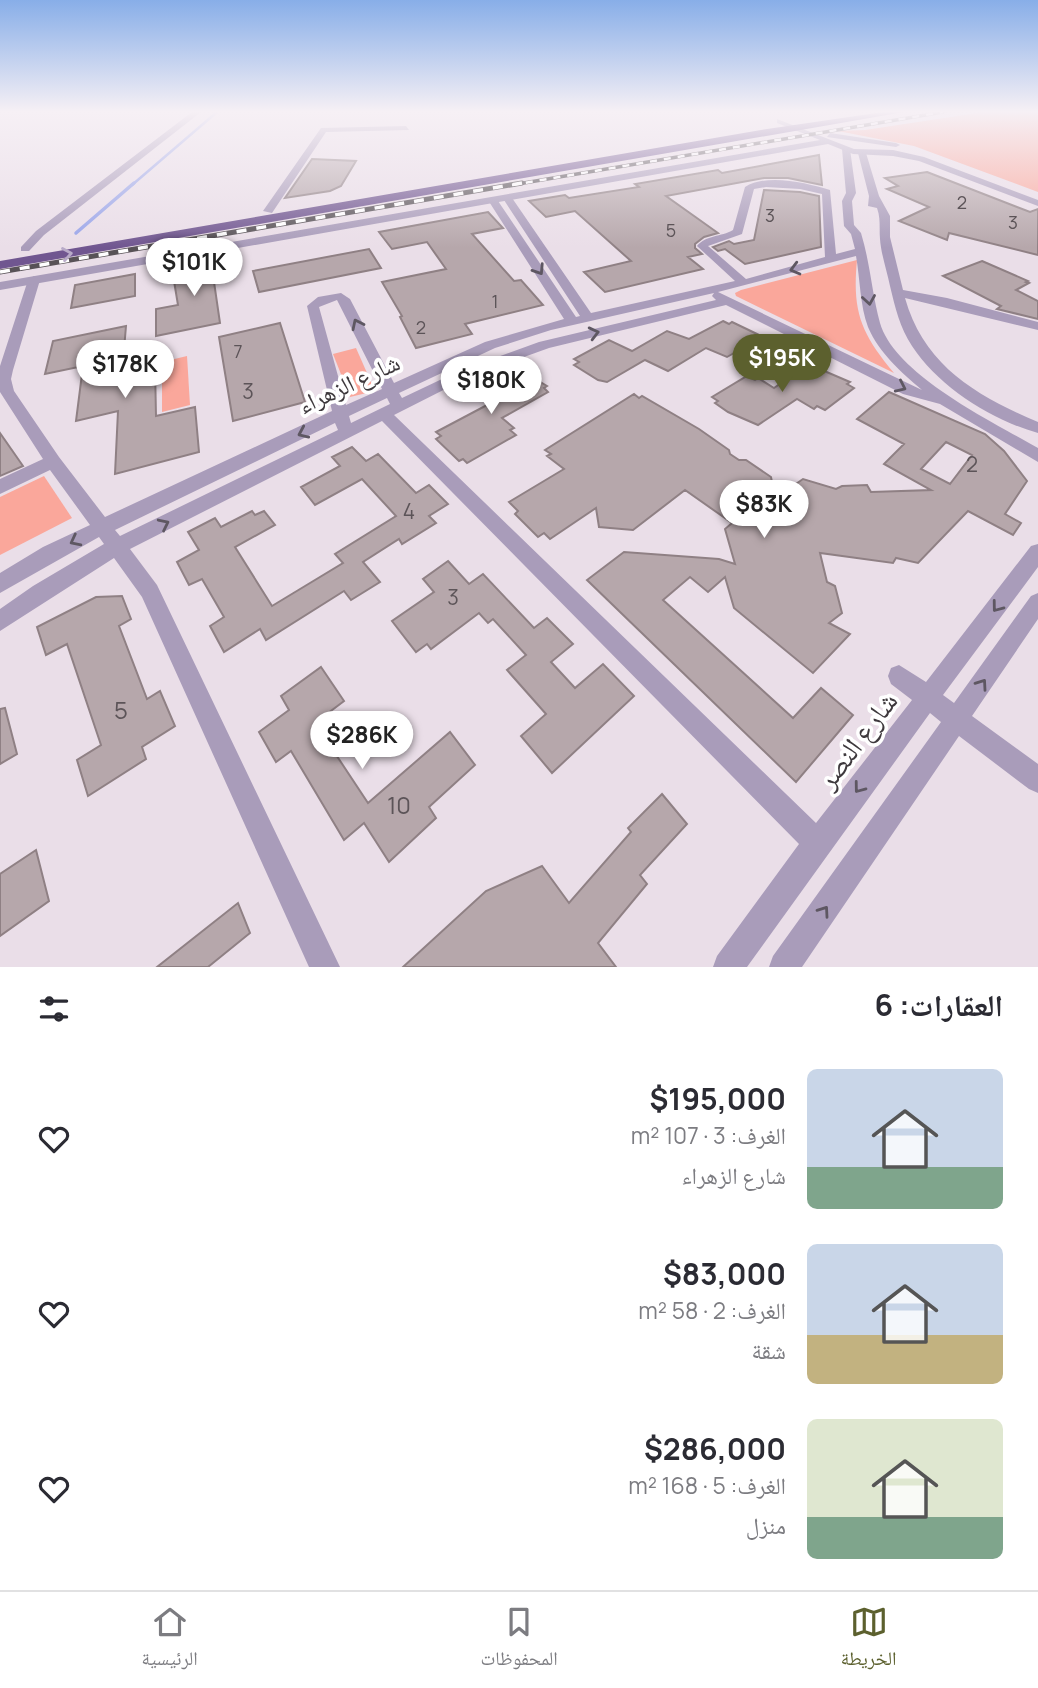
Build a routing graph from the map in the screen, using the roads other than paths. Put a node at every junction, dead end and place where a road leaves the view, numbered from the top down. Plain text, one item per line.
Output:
1 (138, 157) edge
2 (305, 157) edge
3 (607, 157) edge
4 (608, 157) edge
5 (724, 157) edge
6 (729, 157) edge
7 (847, 157) edge
8 (863, 157) edge
9 (924, 157) edge
10 (925, 157) edge
11 (851, 193) junction
12 (1038, 194) edge
13 (507, 197) junction
14 (493, 200) junction
15 (859, 202) dead end
16 (1038, 203) edge
17 (268, 211) junction
18 (868, 232) junction
19 (25, 249) junction
20 (861, 251) junction
21 (0, 253) edge
22 (831, 259) junction
23 (0, 265) edge
24 (0, 280) edge
25 (34, 280) junction
26 (744, 282) junction
27 (0, 286) edge
28 (709, 291) junction
29 (899, 293) junction
30 (727, 301) junction
31 (588, 318) junction
32 (572, 321) junction
33 (1038, 327) edge
34 (2, 380) edge
35 (391, 391) junction
36 (947, 402) junction
37 (391, 411) junction
38 (341, 416) junction
39 (1038, 428) edge
40 (346, 434) junction
41 (1038, 456) edge
42 (53, 461) junction
43 (0, 487) edge
44 (102, 527) junction
45 (117, 547) junction
46 (1038, 552) edge
47 (0, 584) edge
48 (1038, 602) edge
49 (0, 621) edge
50 (900, 676) dead end
51 (928, 698) junction
52 (958, 719) junction
53 (1038, 780) edge
54 (817, 843) junction
55 (325, 967) edge
56 (728, 967) edge
57 (785, 967) edge

1 - 19 street
2 - 17 street
3 - 17 highway
23 -> 4 highway
5 - 24 street
6 - 13 street
7 - 11 street
8 - 18 street
9 - 16 street
10 - 12 street
11 - 15 street
11 - 18 street
13 - 14 street
13 - 31 street
14 - 25 street
14 -> 32 street
17 - 19 highway
18 - 20 street
18 - 29 street
19 - 21 highway
20 - 22 street, شارع الزهراء
20 -> 36 street
22 -> 26 street, شارع الزهراء
22 - 26 street
25 - 27 street
25 - 34 street
26 - 28 street, شارع الزهراء
28 - 30 street
28 - 31 street, شارع الزهراء
29 - 33 street
29 - 39 street
30 -> 36 street
37 -> 30 street, شارع الزهراء
31 - 32 street, شارع الزهراء
32 - 35 street, شارع الزهراء
34 - 42 street
35 - 37 street
35 - 38 street, شارع الزهراء
35 -> 38 street
36 - 41 street
37 - 40 street, شارع الزهراء
37 - 54 street
38 - 40 street
38 -> 44 street, شارع الزهراء
45 -> 40 street, شارع الزهراء
42 - 43 street
42 - 44 street
44 - 45 street
44 -> 47 street, شارع الزهراء
45 - 49 street, شارع الزهراء
45 - 55 street
46 -> 51 street, شارع النصر
52 -> 48 street
50 - 51 street
51 - 52 street
51 -> 54 street, شارع النصر
52 - 53 street
57 -> 52 street
54 - 56 street, شارع النصر

